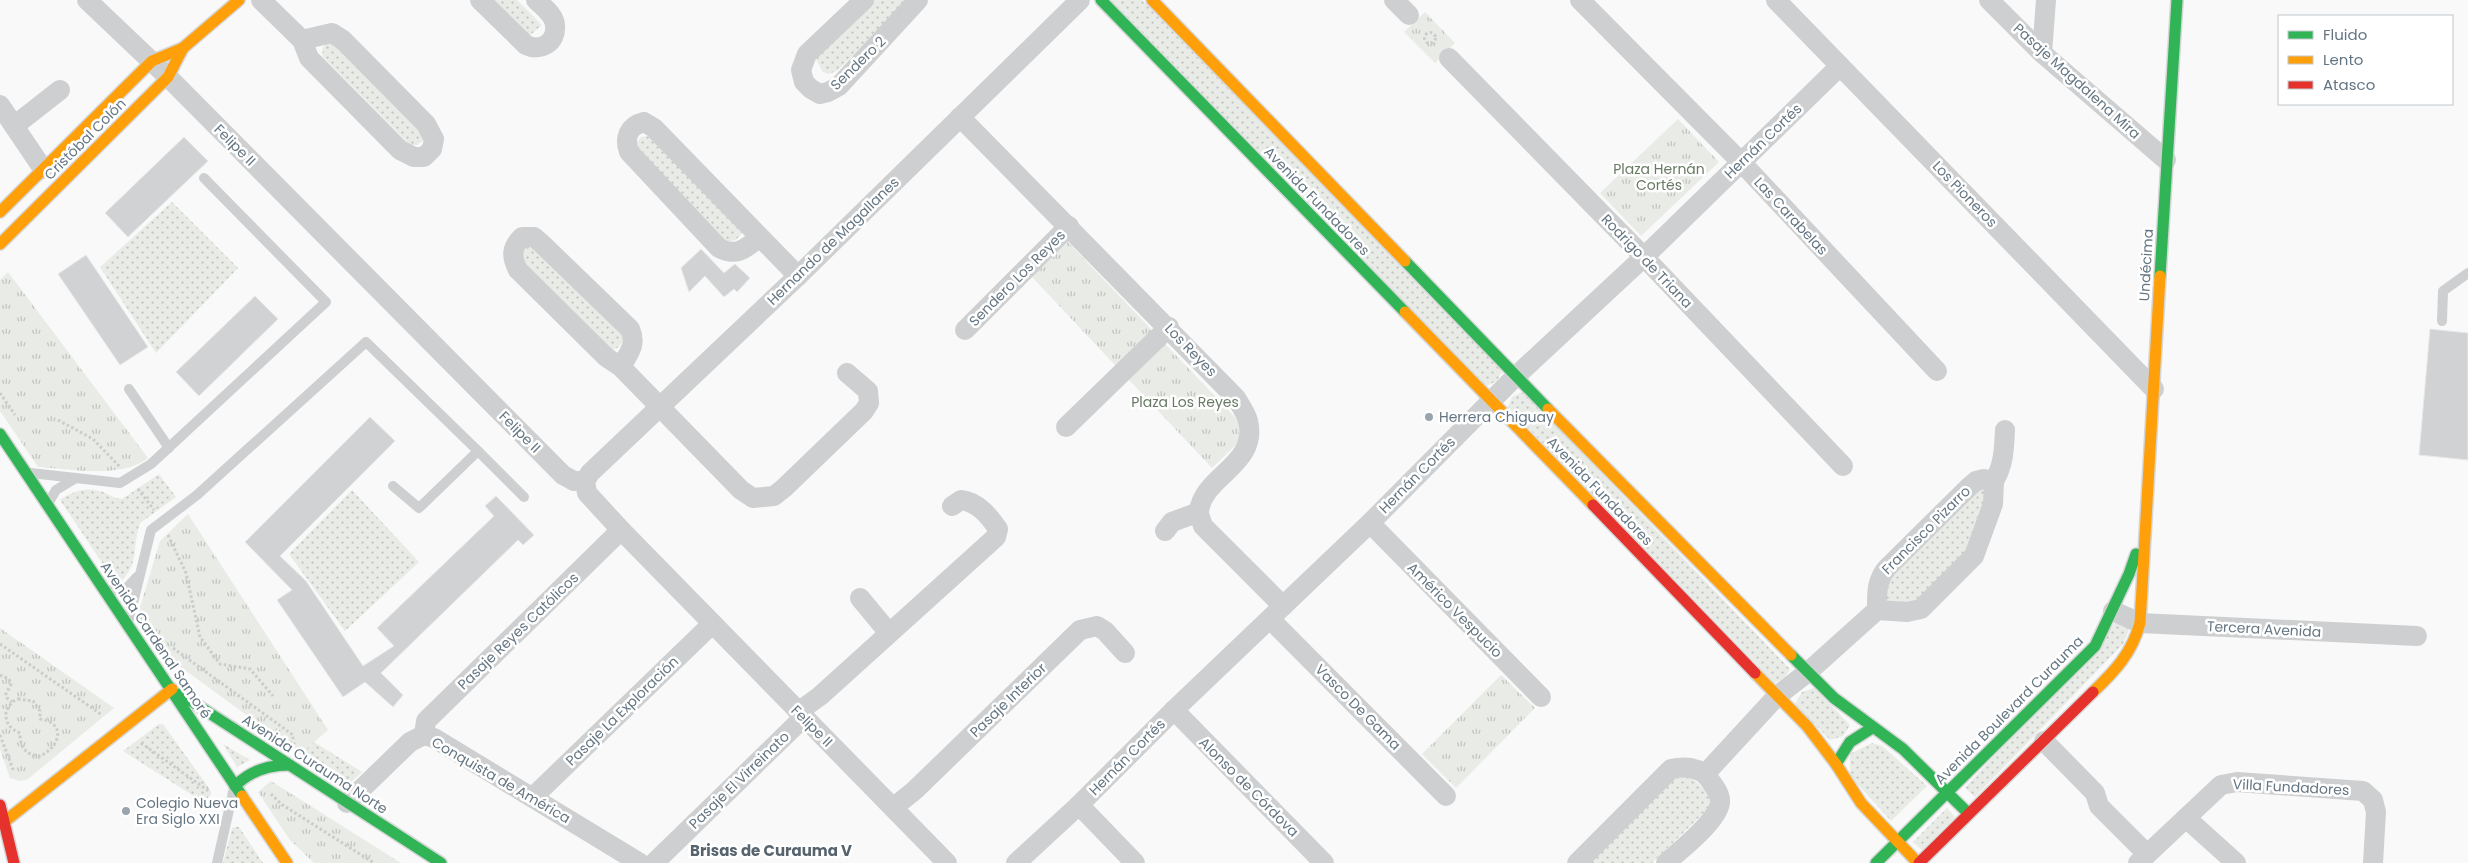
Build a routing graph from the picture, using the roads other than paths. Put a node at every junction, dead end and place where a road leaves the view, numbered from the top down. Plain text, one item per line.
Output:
1 (87, 0) edge
2 (239, 0) edge
3 (261, 0) edge
4 (480, 0) edge
5 (536, 0) edge
6 (864, 0) edge
7 (918, 0) edge
8 (1080, 0) edge
9 (1101, 0) edge
10 (1152, 0) edge
11 (1394, 0) edge
12 (1580, 0) edge
13 (1776, 0) edge
14 (1989, 0) edge
15 (2046, 0) edge
16 (2177, 0) edge
17 (1409, 15) dead end
18 (302, 40) junction
19 (183, 48) junction
20 (2042, 53) junction
21 (1449, 58) dead end
22 (152, 61) junction
23 (1840, 66) junction
24 (168, 77) junction
25 (60, 90) dead end
26 (0, 105) edge
27 (960, 117) junction
28 (14, 126) junction
29 (2166, 160) junction
30 (1741, 162) junction
31 (43, 169) junction
32 (204, 178) dead end
33 (0, 212) edge
34 (1068, 226) junction
35 (759, 238) junction
36 (0, 244) edge
37 (1644, 256) junction
38 (2468, 273) edge
39 (798, 276) junction
40 (2442, 321) dead end
41 (1169, 327) junction
42 (965, 330) dead end
43 (622, 367) junction
44 (1937, 371) dead end
45 (847, 373) dead end
46 (1516, 376) junction
47 (129, 389) dead end
48 (2154, 389) junction
49 (1491, 401) junction
50 (660, 408) junction
51 (1066, 427) dead end
52 (2005, 430) dead end
53 (0, 434) edge
54 (169, 448) junction
55 (478, 452) junction
56 (1843, 466) dead end
57 (26, 472) junction
58 (78, 477) junction
59 (1994, 481) junction
60 (585, 482) junction
61 (393, 486) dead end
62 (524, 497) dead end
63 (48, 506) junction
64 (952, 506) dead end
65 (1199, 512) junction
66 (1370, 522) junction
67 (621, 530) junction
68 (1165, 531) dead end
69 (2144, 531) junction
70 (142, 570) junction
71 (104, 589) junction
72 (860, 598) dead end
73 (1877, 610) junction
74 (2113, 611) junction
75 (1276, 613) junction
76 (128, 623) junction
77 (2140, 623) junction
78 (711, 625) junction
79 (889, 633) junction
80 (2418, 636) dead end
81 (1125, 653) dead end
82 (1808, 672) junction
83 (172, 690) junction
84 (1777, 696) junction
85 (1541, 697) dead end
86 (1174, 710) junction
87 (800, 715) junction
88 (1872, 728) junction
89 (424, 735) junction
90 (2039, 746) junction
91 (1836, 764) junction
92 (289, 765) junction
93 (1706, 773) junction
94 (235, 786) junction
95 (1947, 792) junction
96 (1446, 796) dead end
97 (533, 797) junction
98 (347, 803) junction
99 (0, 805) edge
100 (1080, 805) junction
101 (894, 807) junction
102 (1968, 813) junction
103 (2186, 818) junction
104 (4, 835) edge
105 (1898, 842) junction
106 (2142, 858) edge
107 (14, 863) edge
108 (217, 863) edge
109 (287, 863) edge
110 (441, 863) edge
111 (640, 863) edge
112 (654, 863) edge
113 (947, 863) edge
114 (1016, 863) edge
115 (1135, 863) edge
116 (1324, 863) edge
117 (1577, 863) edge
118 (1666, 863) edge
119 (1876, 863) edge
120 (1919, 863) edge
121 (2236, 863) edge
122 (2373, 863) edge

1 - 22 street, Felipe II
2 - 19 street, Cristóbal Colón
3 - 18 street
4 - 5 street
6 - 7 street, Sendero 2
8 - 27 street, Hernando de Magallanes
9 - 49 street, Avenida Fundadores
10 - 46 street, Avenida Fundadores
11 - 17 street
12 - 30 street, Las Carabelas
13 - 23 street, Los Pioneros
14 - 20 street, Pasaje Magdalena Mira
15 - 20 street
16 - 29 street, Undécima
18 - 18 street
19 - 22 street, Cristóbal Colón
19 - 24 street, Cristóbal Colón
20 - 29 street, Pasaje Magdalena Mira
21 - 37 street, Rodrigo de Triana
22 - 24 street, Felipe II
22 - 31 street, Cristóbal Colón
23 - 30 street, Hernán Cortés
23 - 48 street, Los Pioneros
24 - 36 street, Cristóbal Colón
24 - 60 street, Felipe II
25 - 28 street
26 - 28 street
27 - 34 street, Los Reyes
27 - 39 street, Hernando de Magallanes
28 - 31 street
29 - 48 street, Undécima
30 - 37 street, Hernán Cortés
30 - 44 street, Las Carabelas
31 - 33 street, Cristóbal Colón
32 - 54 lane
34 - 41 street, Los Reyes
34 - 42 street, Sendero Los Reyes
35 - 35 street
35 - 39 street
37 - 46 street, Hernán Cortés
37 - 56 street, Rodrigo de Triana
38 - 40 lane
39 - 50 street, Hernando de Magallanes
41 - 51 street
41 - 65 street, Los Reyes
43 - 43 street
43 - 50 street
45 - 50 street
46 - 49 street, Hernán Cortés
46 - 82 street, Avenida Fundadores
47 - 54 lane
48 - 69 street, Undécima
49 - 66 street, Hernán Cortés
49 - 84 street, Avenida Fundadores
50 - 60 street, Hernando de Magallanes
52 - 59 street
53 - 57 street, Avenida Cardenal Samoré
54 - 58 lane
55 - 61 lane
55 - 62 lane
55 - 70 lane
57 - 58 lane
57 - 63 street, Avenida Cardenal Samoré
58 - 63 lane
59 - 73 street, Francisco Pizarro
59 - 73 street
60 - 67 street, Felipe II
63 - 71 street, Avenida Cardenal Samoré
64 - 79 street
65 - 68 street
65 - 75 street
66 - 75 street, Hernán Cortés
66 - 85 street, Américo Vespucio
67 - 78 street, Felipe II
67 - 89 street, Pasaje Reyes Católicos
69 - 74 street, Avenida Boulevard Curauma
69 - 77 street
70 - 71 lane
70 - 76 lane
71 - 76 street, Avenida Cardenal Samoré
72 - 79 street
73 - 82 street
74 - 77 street, Tercera Avenida
74 - 95 street, Avenida Boulevard Curauma
75 - 86 street, Hernán Cortés
75 - 96 street, Vasco De Gama
76 - 83 street, Avenida Cardenal Samoré
77 - 80 street, Tercera Avenida
77 - 90 street
78 - 87 street, Felipe II
78 - 97 street, Pasaje La Exploración
79 - 87 street
81 - 101 street, Pasaje Interior
82 - 84 street
82 - 88 street, Avenida Fundadores
83 - 92 street, Avenida Curauma Norte
83 - 94 street, Avenida Cardenal Samoré
83 - 104 street
84 - 91 street, Avenida Fundadores
84 - 93 street
86 - 100 street, Hernán Cortés
86 - 116 street, Alonso de Córdova
87 - 101 street, Felipe II
87 - 112 street, Pasaje El Virreinato
88 - 91 street
88 - 95 street, Avenida Fundadores
89 - 97 street, Conquista de América
89 - 98 street, Conquista de América
90 - 102 street
90 - 106 street, Villa Fundadores
91 - 105 street, Avenida Fundadores
92 - 94 street
92 - 98 street, Avenida Curauma Norte
93 - 117 street
93 - 118 street
94 - 108 lane
94 - 109 street, Avenida Cardenal Samoré
95 - 102 street, Avenida Fundadores
95 - 105 street, Avenida Boulevard Curauma
97 - 111 street, Conquista de América
98 - 110 street, Avenida Curauma Norte
99 - 104 street
100 - 114 street, Hernán Cortés
100 - 115 street
101 - 113 street, Felipe II
102 - 120 street
103 - 106 street, Villa Fundadores
103 - 121 street
103 - 122 street, Villa Fundadores
104 - 107 street
105 - 119 street, Avenida Boulevard Curauma
105 - 120 street, Avenida Fundadores

